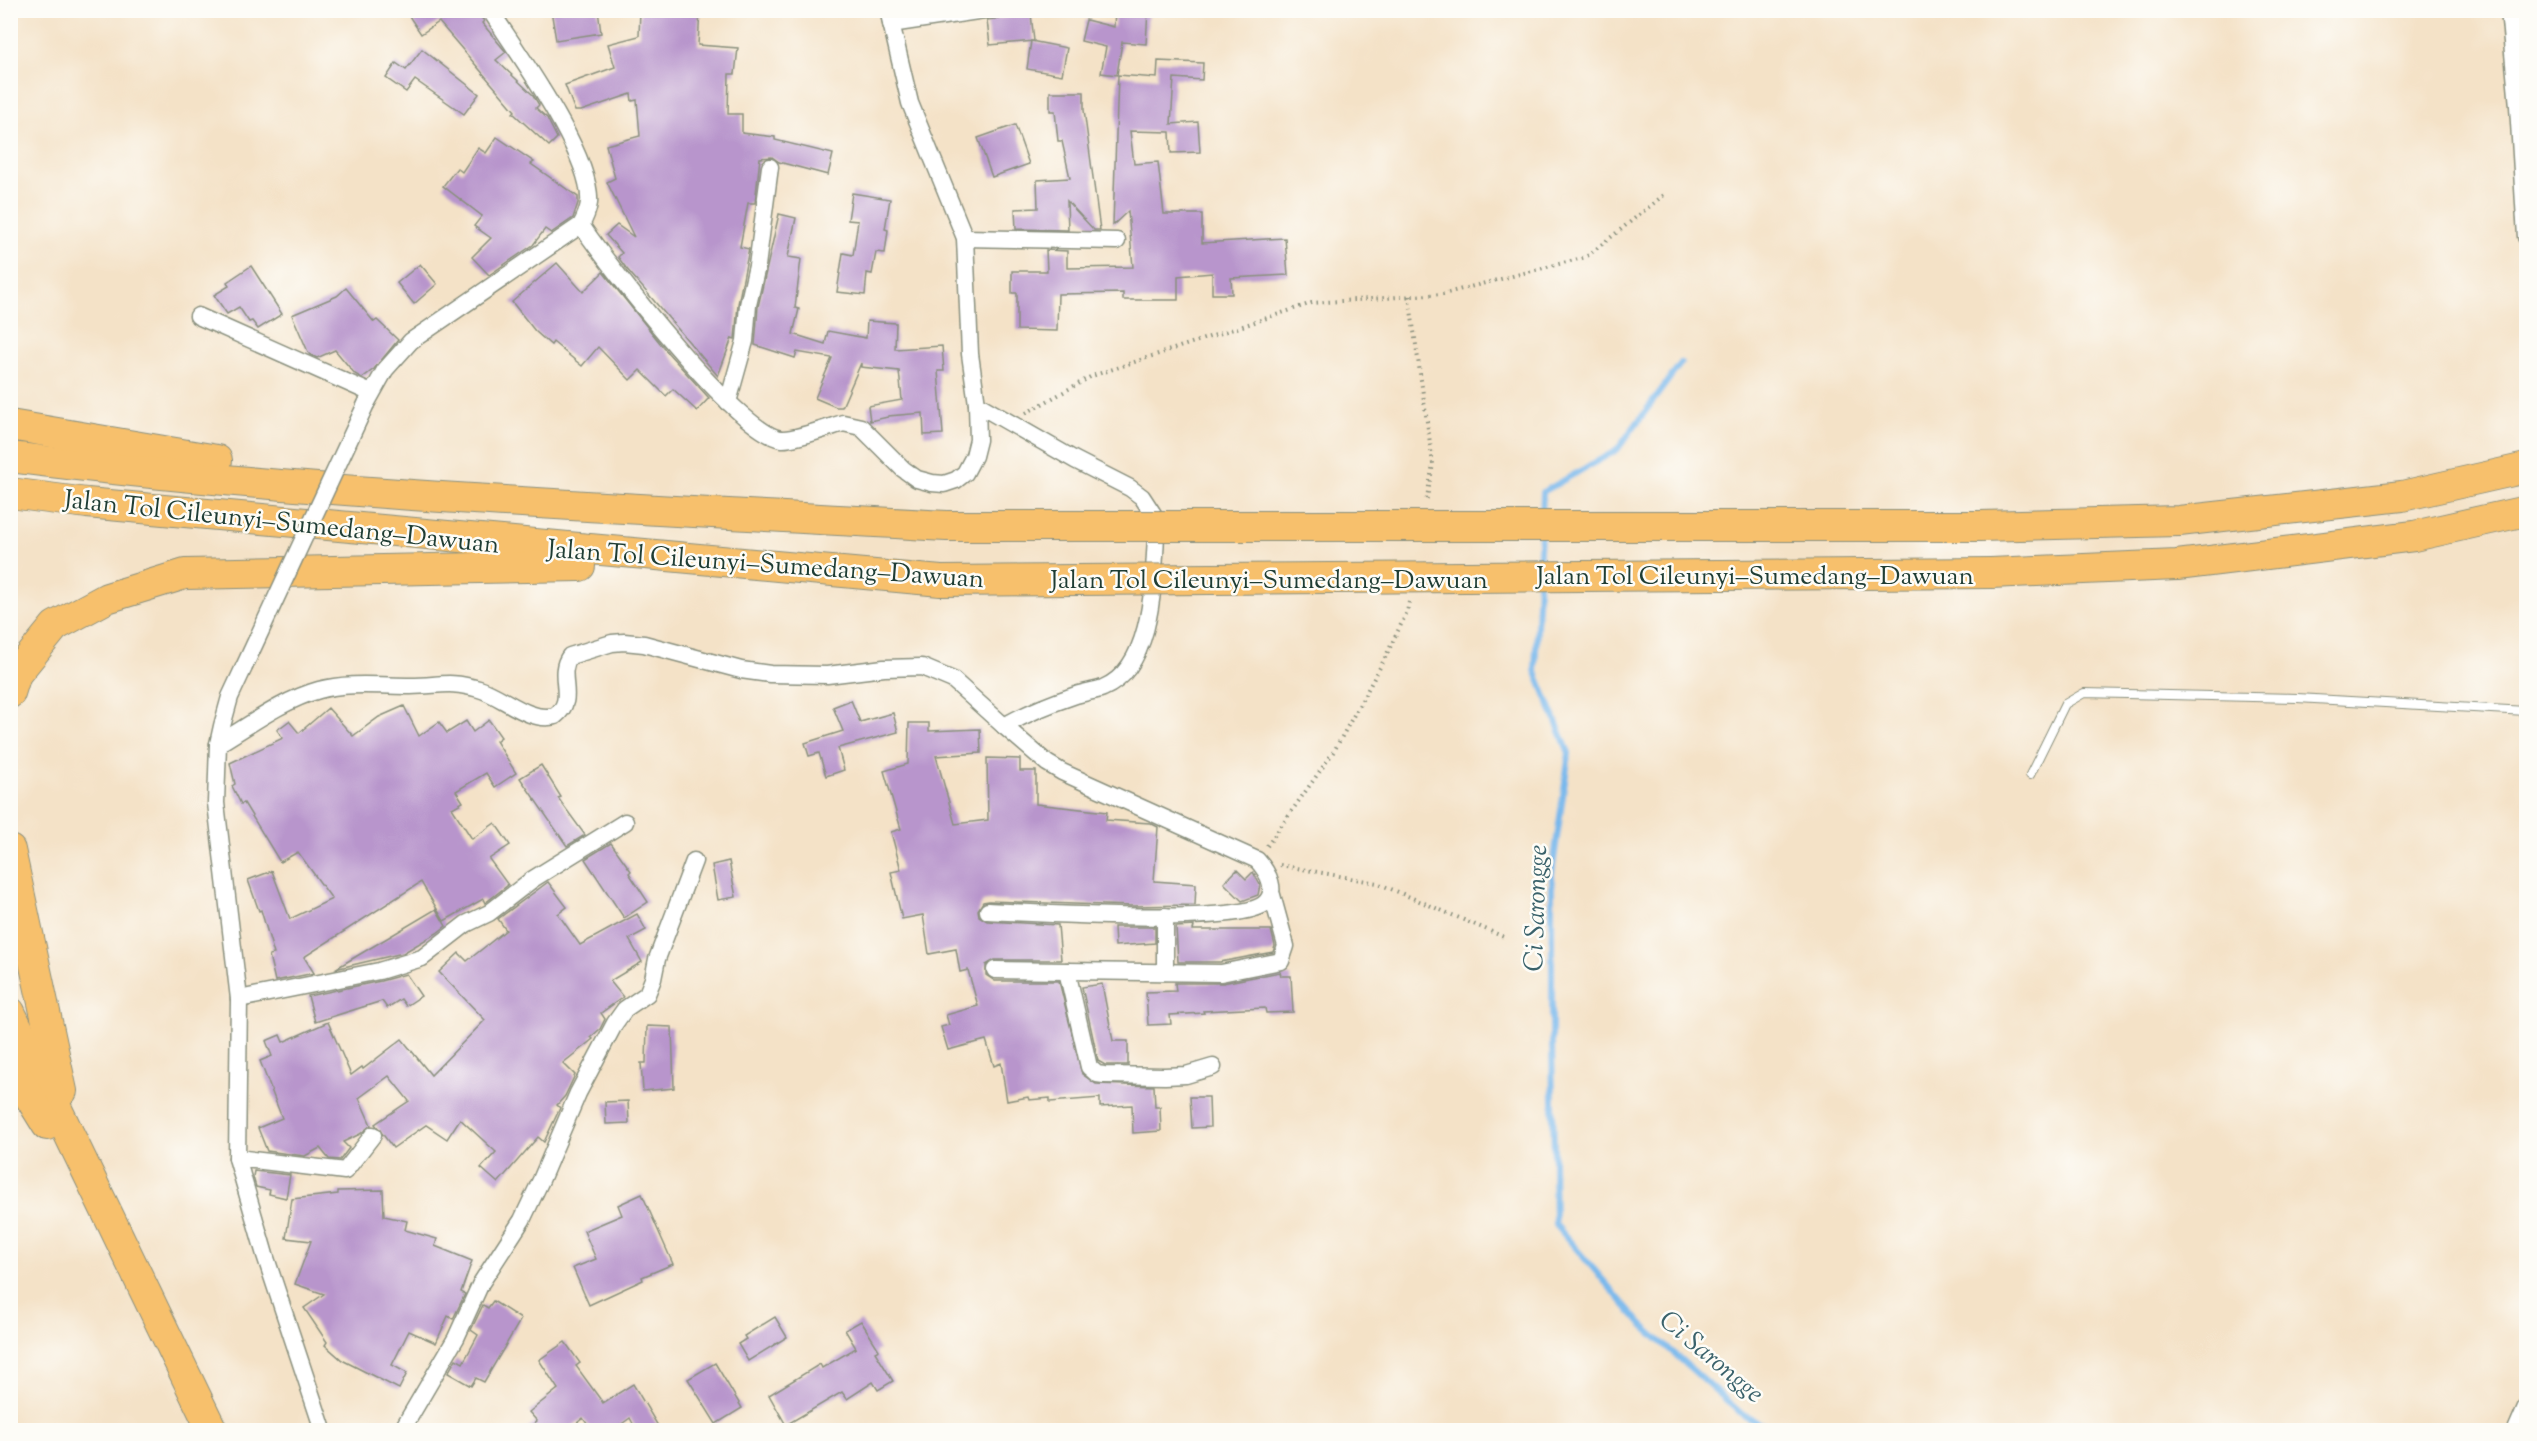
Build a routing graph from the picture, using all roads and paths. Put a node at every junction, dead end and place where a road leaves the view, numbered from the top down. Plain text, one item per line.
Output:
1 (490, 10) edge
2 (984, 10) edge
3 (2509, 10) edge
4 (890, 17) edge
5 (770, 167) dead end
6 (1664, 195) dead end
7 (582, 225) junction
8 (2526, 237) edge
9 (965, 238) junction
10 (1117, 241) dead end
11 (198, 316) dead end
12 (369, 398) junction
13 (728, 402) junction
14 (977, 404) junction
15 (1010, 422) junction
16 (10, 425) edge
17 (10, 457) edge
18 (2526, 468) edge
19 (10, 493) edge
20 (423, 495) junction
21 (2526, 511) edge
22 (724, 563) junction
23 (10, 693) edge
24 (2526, 711) edge
25 (1004, 726) junction
26 (218, 744) junction
27 (2030, 774) dead end
28 (625, 822) dead end
29 (10, 850) edge
30 (1257, 860) junction
31 (694, 861) dead end
32 (1272, 895) junction
33 (988, 911) dead end
34 (1165, 916) junction
35 (1504, 937) dead end
36 (995, 970) dead end
37 (1067, 971) junction
38 (1165, 972) junction
39 (239, 999) junction
40 (10, 1012) edge
41 (10, 1049) edge
42 (10, 1065) edge
43 (1213, 1067) dead end
44 (59, 1131) junction
45 (373, 1135) dead end
46 (237, 1158) junction
47 (2526, 1407) edge
48 (191, 1431) edge
49 (212, 1431) edge
50 (323, 1431) edge
51 (402, 1431) edge
52 (2516, 1431) edge

1 - 7 street
2 - 4 street
3 - 8 street
4 - 9 street
5 - 13 street
6 - 15 path
7 - 12 street
7 - 13 street
9 - 10 street
9 - 14 street
11 - 12 street
12 - 26 street, bridge
13 - 14 street
14 - 15 street
15 - 25 street
16 - 20 highway
17 - 20 highway, Jalan Tol Cileunyi–Sumedang–Dawuan
18 - 20 highway, Jalan Tol Cileunyi–Sumedang–Dawuan, bridge
19 - 22 highway, Jalan Tol Cileunyi–Sumedang–Dawuan
21 - 22 highway, Jalan Tol Cileunyi–Sumedang–Dawuan, bridge
22 - 23 highway
24 - 27 lane
25 - 26 street
25 - 30 street
26 - 39 street
28 - 39 street
29 - 44 highway
30 - 32 street
30 - 35 path
31 - 51 street
32 - 34 street
32 - 38 street
33 - 34 street
34 - 38 street
36 - 37 street
37 - 38 street
37 - 43 street
39 - 46 street
40 - 44 highway
41 - 44 highway
42 - 44 highway
44 - 48 highway
44 - 49 highway
45 - 46 street
46 - 50 street
47 - 52 street

